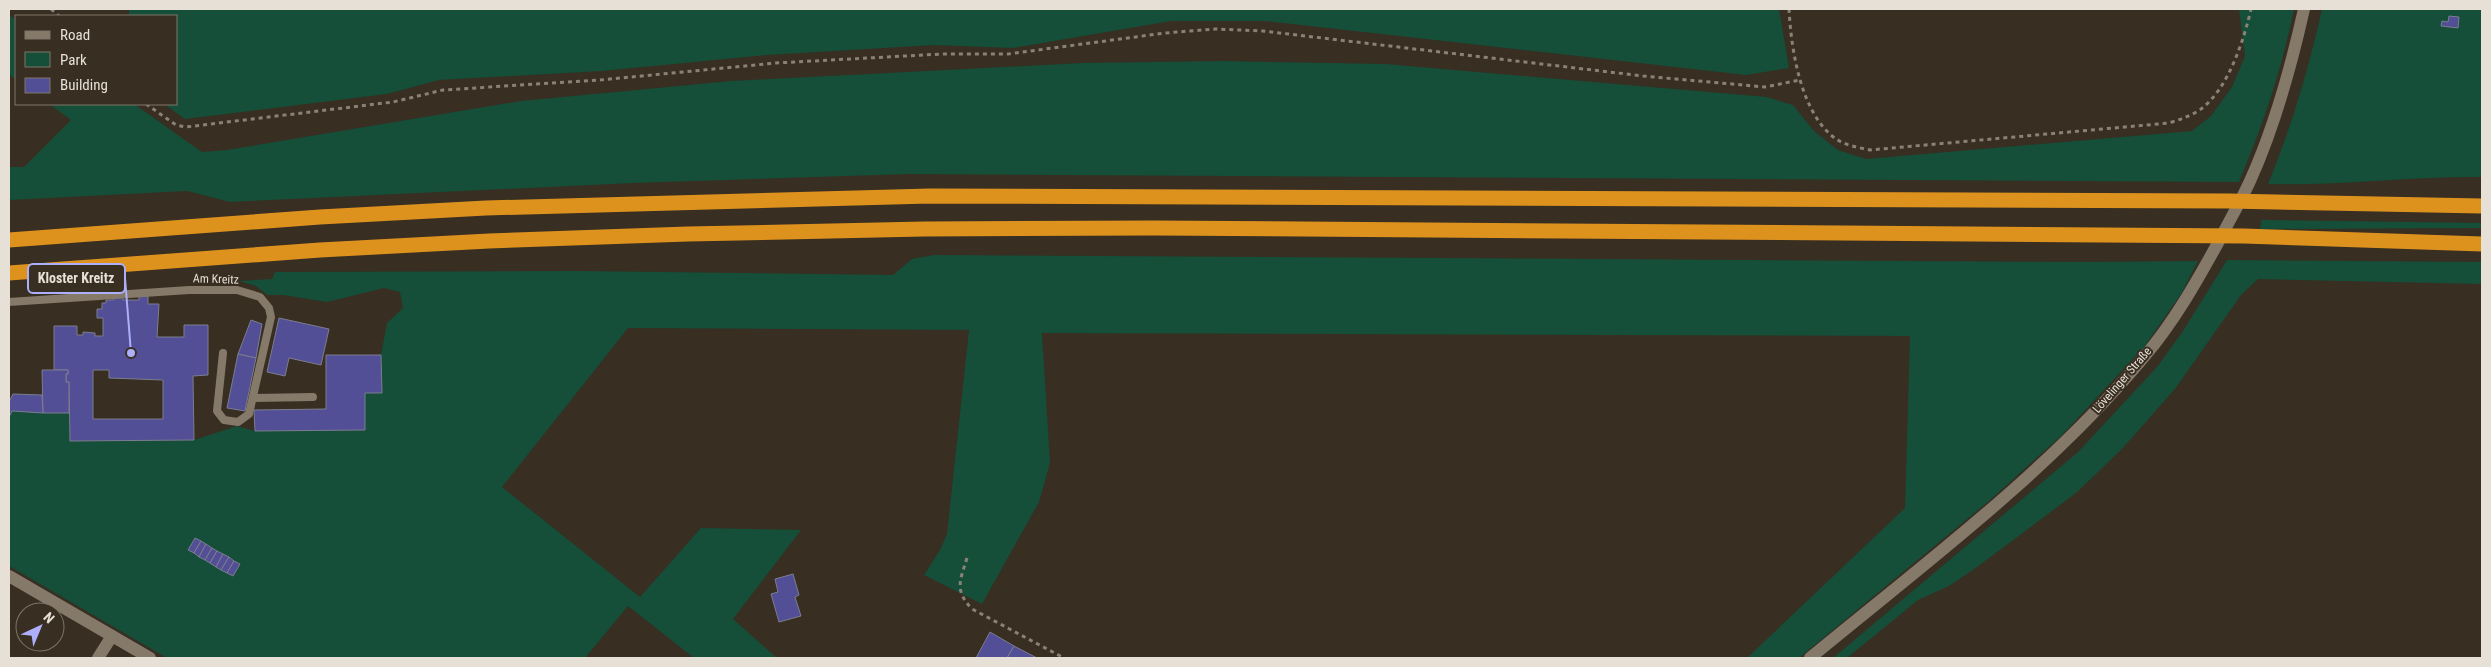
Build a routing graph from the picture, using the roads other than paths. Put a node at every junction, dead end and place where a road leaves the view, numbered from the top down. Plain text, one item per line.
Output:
1 (2304, 9) edge
2 (2482, 206) edge
3 (9, 240) edge
4 (2482, 244) edge
5 (9, 273) edge
6 (9, 302) edge
7 (223, 353) dead end
8 (313, 397) dead end
9 (253, 398) junction
10 (9, 576) edge
11 (112, 636) junction
12 (98, 658) edge
13 (150, 658) edge
14 (1810, 658) edge

1 - 14 street, Lövelinger Straße
2 - 3 highway
4 - 5 highway
6 - 9 lane, Am Kreitz
7 - 9 lane, Am Kreitz
8 - 9 lane
10 - 11 street
11 - 12 street
11 - 13 street

